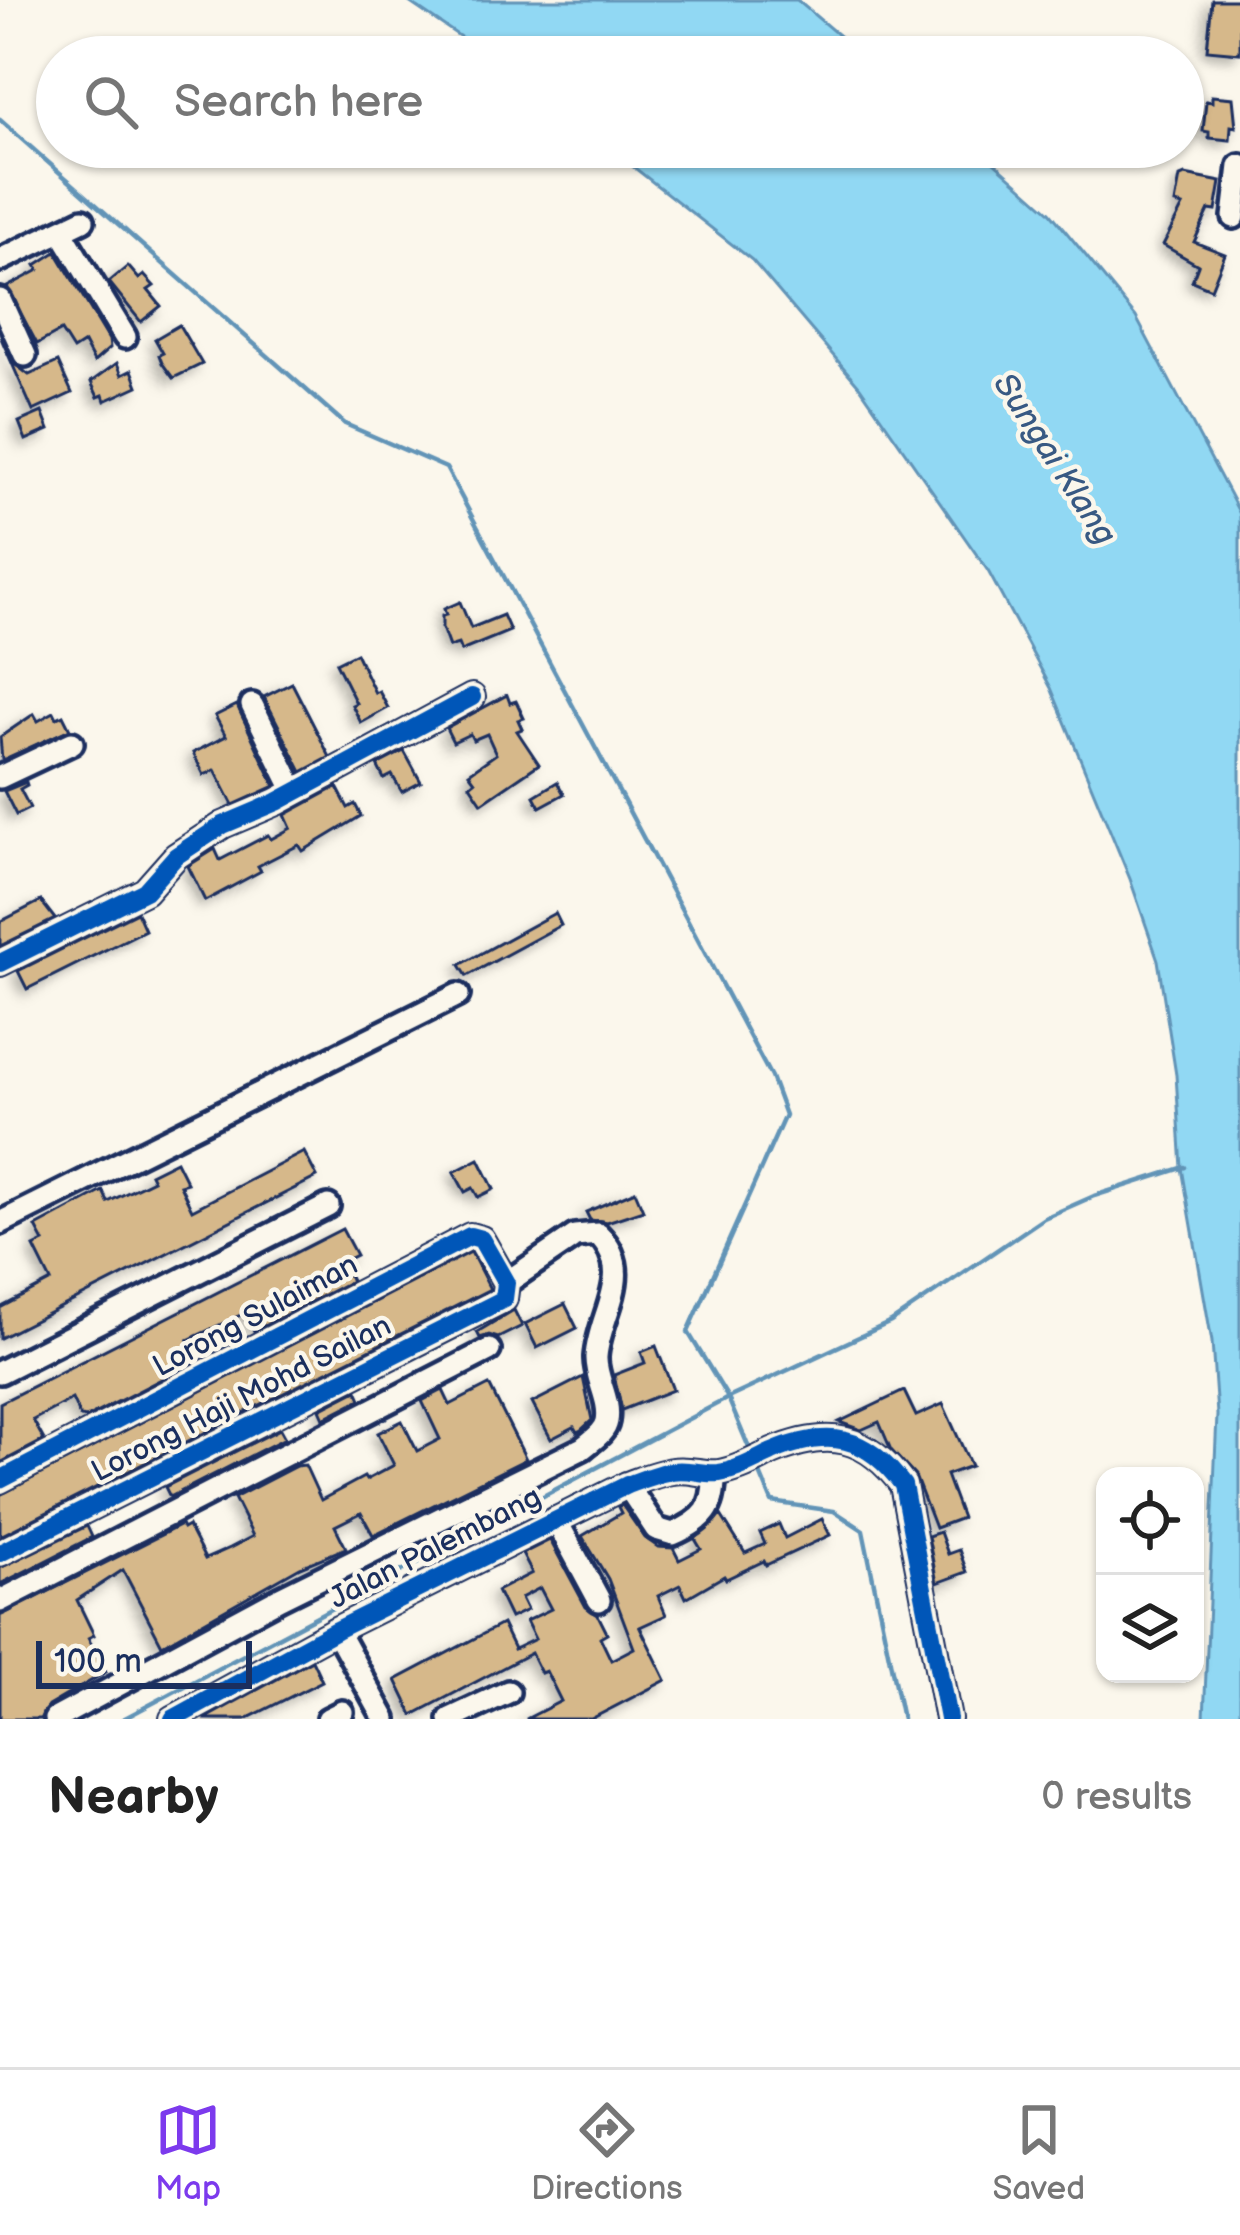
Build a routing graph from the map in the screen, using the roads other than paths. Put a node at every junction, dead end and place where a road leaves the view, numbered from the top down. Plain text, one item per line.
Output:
1 (1240, 166) edge
2 (1234, 217) dead end
3 (83, 220) dead end
4 (61, 231) junction
5 (0, 260) edge
6 (0, 300) edge
7 (125, 337) dead end
8 (25, 355) dead end
9 (472, 698) dead end
10 (252, 705) dead end
11 (72, 742) dead end
12 (0, 777) edge
13 (295, 792) junction
14 (0, 962) edge
15 (458, 995) dead end
16 (328, 1206) dead end
17 (0, 1222) edge
18 (507, 1289) junction
19 (489, 1350) dead end
20 (0, 1372) edge
21 (725, 1471) junction
22 (0, 1480) edge
23 (627, 1485) junction
24 (556, 1520) junction
25 (0, 1553) edge
26 (598, 1600) dead end
27 (0, 1601) edge
28 (336, 1630) junction
29 (508, 1692) dead end
30 (55, 1719) edge
31 (172, 1719) edge
32 (385, 1719) edge
33 (450, 1719) edge
34 (948, 1719) edge

1 - 2 street
3 - 4 street
4 - 5 street
4 - 7 street
6 - 8 street
9 - 13 street
10 - 13 street
11 - 12 street
13 - 14 street
15 - 17 street
16 - 20 street
18 - 22 street, Lorong Sulaiman
18 - 25 street, Lorong Haji Mohd Sailan
18 - 30 street, Lorong Haji Mohd Sailan
19 - 27 street
21 - 23 street, Jalan Palembang
21 - 23 street
21 - 34 street
23 - 24 street, Jalan Palembang
24 - 26 street
24 - 28 street, Jalan Palembang
28 - 31 street, Jalan Palembang
28 - 32 street
29 - 33 street

